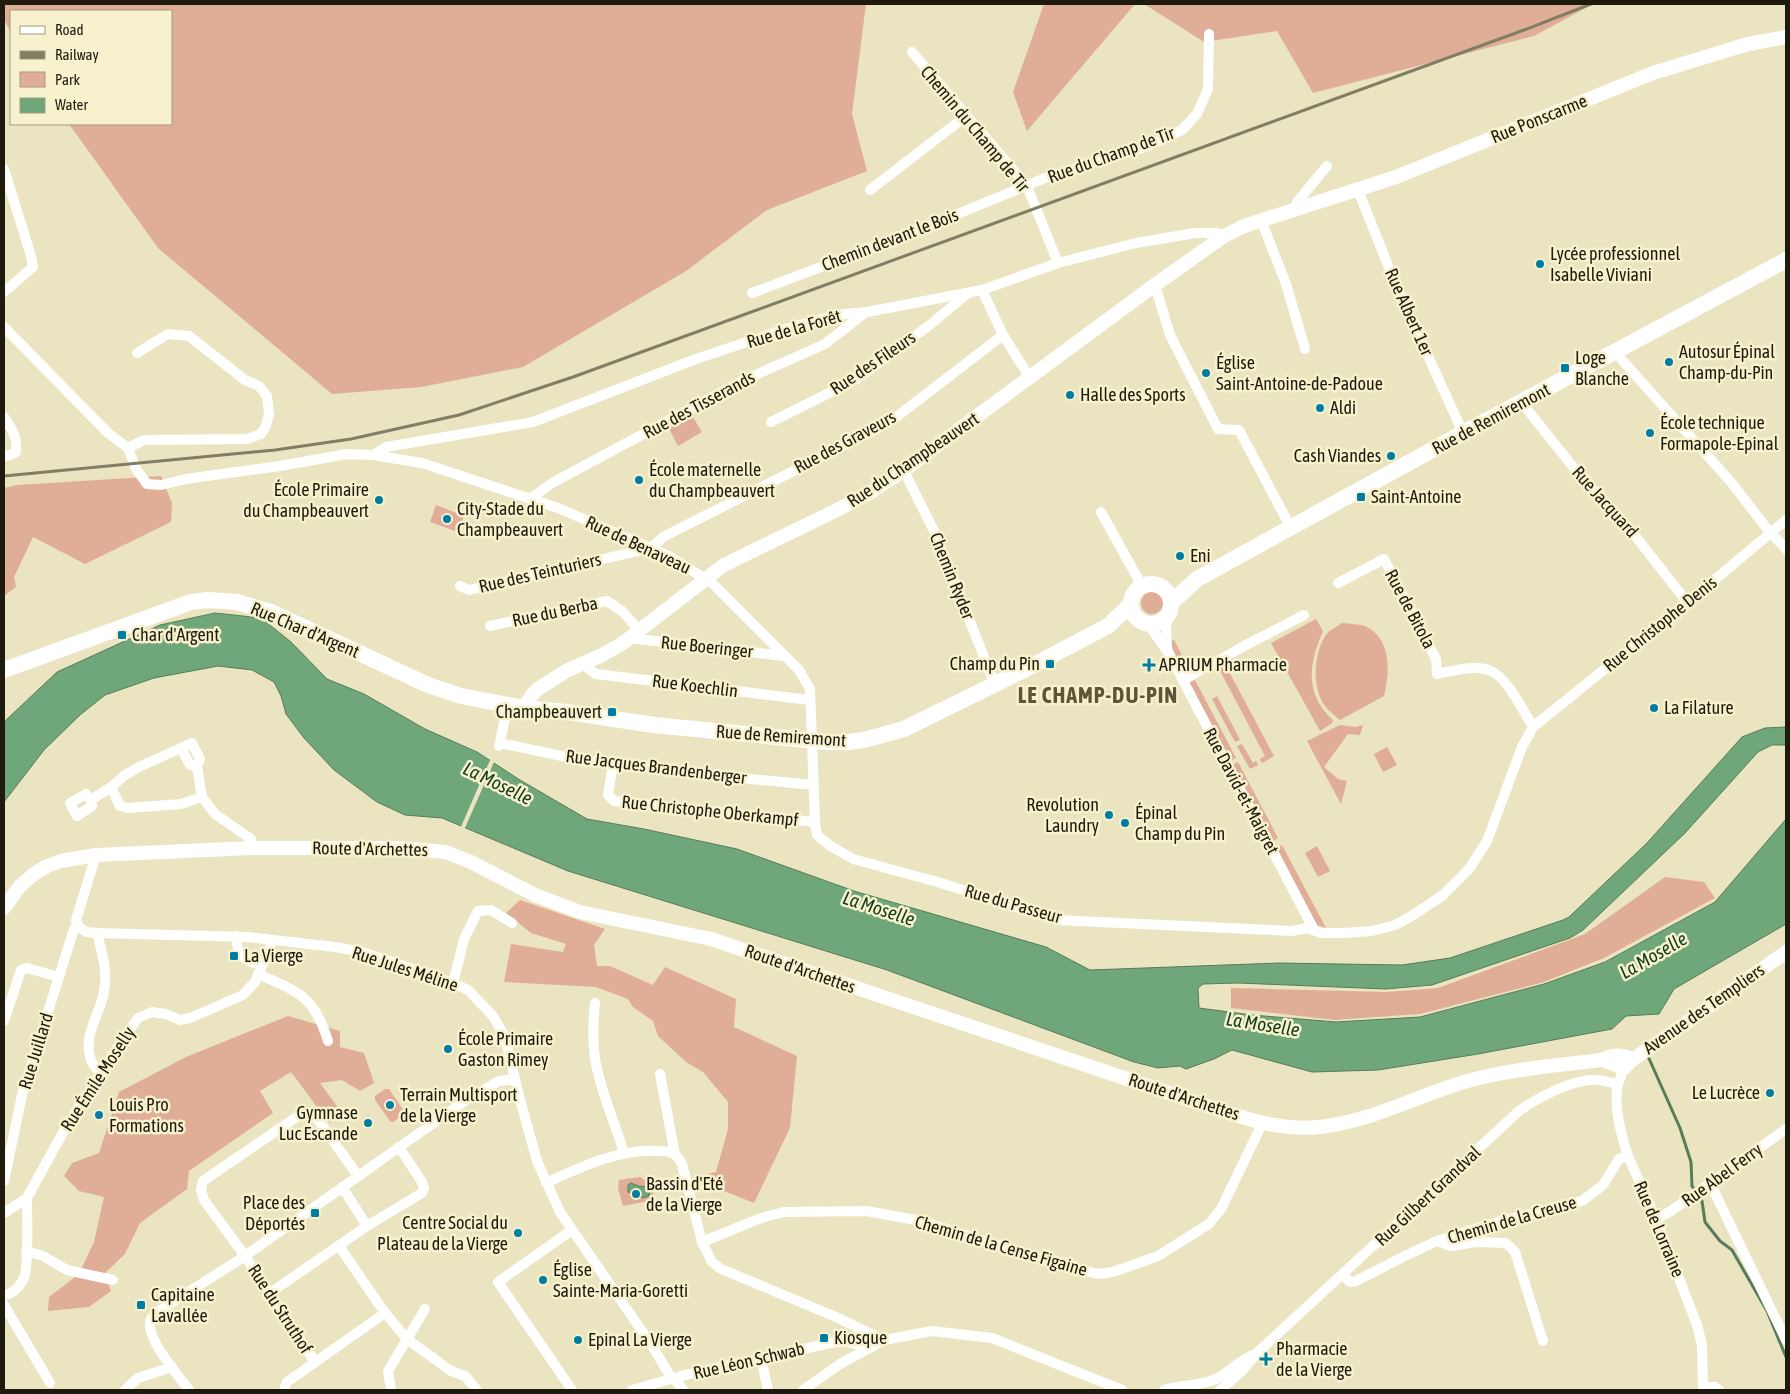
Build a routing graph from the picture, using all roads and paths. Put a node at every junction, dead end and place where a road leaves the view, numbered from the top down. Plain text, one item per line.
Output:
1 (1209, 34) dead end
2 (1786, 37) edge
3 (912, 52) dead end
4 (966, 116) junction
5 (1327, 166) dead end
6 (4, 169) edge
7 (1027, 186) junction
8 (870, 190) dead end
9 (1358, 190) junction
10 (1295, 210) junction
11 (1261, 220) junction
12 (1244, 226) joint
13 (1224, 236) junction
14 (1786, 260) edge
15 (1058, 263) junction
16 (1152, 287) junction
17 (982, 290) junction
18 (4, 292) edge
19 (969, 292) junction
20 (752, 293) dead end
21 (867, 312) junction
22 (4, 328) edge
23 (1003, 335) junction
24 (1305, 349) dead end
25 (1616, 352) junction
26 (137, 353) dead end
27 (1030, 378) junction
28 (1522, 403) junction
29 (4, 417) edge
30 (771, 422) dead end
31 (1463, 434) junction
32 (128, 448) junction
33 (372, 455) junction
34 (4, 456) edge
35 (904, 471) junction
36 (530, 499) junction
37 (1101, 512) dead end
38 (1786, 520) edge
39 (1291, 528) junction
40 (1772, 532) junction
41 (651, 548) junction
42 (1786, 549) edge
43 (704, 578) junction
44 (1197, 579) junction
45 (1338, 583) dead end
46 (460, 586) dead end
47 (1142, 586) junction
48 (1160, 586) junction
49 (1687, 602) junction
50 (1131, 604) junction
51 (1170, 607) junction
52 (1304, 615) dead end
53 (1143, 621) junction
54 (490, 626) dead end
55 (1108, 626) junction
56 (634, 634) junction
57 (1168, 652) junction
58 (785, 656) junction
59 (583, 664) junction
60 (4, 670) edge
61 (1183, 680) junction
62 (995, 685) junction
63 (461, 696) joint
64 (810, 700) junction
65 (516, 707) junction
66 (1533, 727) junction
67 (812, 741) junction
68 (613, 764) junction
69 (814, 785) junction
70 (111, 787) junction
71 (202, 797) junction
72 (91, 800) dead end
73 (815, 822) junction
74 (252, 848) junction
75 (96, 855) junction
76 (4, 908) edge
77 (77, 923) junction
78 (512, 923) dead end
79 (1314, 930) junction
80 (97, 934) junction
81 (236, 936) junction
82 (272, 940) junction
83 (1786, 952) edge
84 (266, 958) junction
85 (258, 974) junction
86 (59, 977) junction
87 (453, 983) junction
88 (595, 1003) dead end
89 (4, 1021) edge
90 (328, 1041) dead end
91 (1628, 1064) junction
92 (100, 1073) junction
93 (660, 1074) dead end
94 (515, 1079) junction
95 (1618, 1084) junction
96 (1263, 1122) junction
97 (1786, 1128) edge
98 (398, 1147) junction
99 (624, 1153) junction
100 (675, 1155) junction
101 (1628, 1156) junction
102 (358, 1176) junction
103 (4, 1181) edge
104 (546, 1183) junction
105 (1710, 1183) junction
106 (342, 1187) junction
107 (27, 1198) junction
108 (4, 1213) edge
109 (1656, 1219) junction
110 (367, 1226) junction
111 (572, 1230) junction
112 (1437, 1241) junction
113 (702, 1242) junction
114 (338, 1246) junction
115 (26, 1251) junction
116 (245, 1256) junction
117 (1343, 1275) junction
118 (113, 1280) dead end
119 (270, 1293) junction
120 (4, 1295) edge
121 (4, 1305) edge
122 (425, 1309) dead end
123 (385, 1313) junction
124 (407, 1339) junction
125 (884, 1340) junction
126 (1786, 1340) edge
127 (1543, 1342) dead end
128 (865, 1349) junction
129 (1258, 1352) junction
130 (761, 1358) junction
131 (315, 1362) junction
132 (172, 1367) junction
133 (674, 1379) junction
134 (50, 1383) dead end
135 (1703, 1389) edge
136 (125, 1390) edge
137 (189, 1390) edge
138 (284, 1390) edge
139 (391, 1390) edge
140 (477, 1390) edge
141 (572, 1390) edge
142 (632, 1390) edge
143 (683, 1390) edge
144 (768, 1390) edge
145 (803, 1390) edge
146 (1122, 1390) edge
147 (1164, 1390) edge
148 (1220, 1390) edge
149 (1719, 1390) edge

1 - 7 street, Rue du Champ de Tir
2 - 9 street, Rue Ponscarme
3 - 4 street, Chemin du Champ de Tir
4 - 7 street, Chemin du Champ de Tir
4 - 8 street
5 - 10 street
6 - 18 street
7 - 15 street, Chemin du Champ de Tir
7 - 20 street, Chemin devant le Bois
9 - 10 street, Rue Ponscarme
9 - 31 street, Rue Albert 1er
10 - 11 street, Rue Ponscarme
11 - 12 street, Rue Ponscarme
11 - 24 street
12 - 13 street, Rue du Champbeauvert
13 - 15 street, Rue de la Forêt
13 - 16 street, Rue du Champbeauvert
14 - 25 main road, Rue de Remiremont
15 - 17 street, Rue de la Forêt
16 - 27 street, Rue du Champbeauvert
16 - 39 street
17 - 19 street, Rue de la Forêt
17 - 23 street
19 - 21 street, Rue de la Forêt
19 - 30 street, Rue des Fileurs
21 - 33 street, Rue de la Forêt
21 - 36 street, Rue des Tisserands
22 - 32 street
23 - 27 street
23 - 41 street, Rue des Graveurs
25 - 28 main road, Rue de Remiremont
25 - 40 street
26 - 32 street
27 - 35 street, Rue du Champbeauvert
28 - 31 main road, Rue de Remiremont
28 - 49 street, Rue Jacquard
29 - 34 street
31 - 39 main road, Rue de Remiremont
32 - 33 street, Rue de Benaveau
33 - 36 street, Rue de Benaveau
35 - 43 street, Rue du Champbeauvert
35 - 62 street, Chemin Ryder
36 - 41 street, Rue de Benaveau
37 - 47 street
38 - 40 street, Rue Christophe Denis
39 - 44 main road, Rue de Remiremont
40 - 42 street
40 - 49 street, Rue Christophe Denis
41 - 43 street, Rue de Benaveau
41 - 46 street, Rue des Teinturiers
43 - 56 street, Rue du Champbeauvert
43 - 58 street, Rue de Benaveau
44 - 48 main road, Rue de Remiremont
44 - 51 main road, Rue de Remiremont
45 - 66 street, Rue de Bitola
47 - 48 main road
47 - 50 main road
48 - 51 main road
49 - 66 street, Rue Christophe Denis
50 - 53 main road
50 - 55 main road, Rue de Remiremont
51 - 53 main road
51 - 57 street, Rue David-et-Maigret
52 - 61 street
53 - 55 main road, Rue de Remiremont
53 - 57 street, Rue David-et-Maigret
54 - 56 street, Rue du Berba
55 - 62 main road, Rue de Remiremont
56 - 58 street, Rue Boeringer
56 - 59 street, Rue du Champbeauvert
57 - 61 street, Rue David-et-Maigret
58 - 64 street, Rue de Benaveau
59 - 64 street, Rue Koechlin
59 - 65 street, Rue du Champbeauvert
60 - 63 main road, Rue Char d'Argent
61 - 79 street, Rue David-et-Maigret
62 - 67 main road, Rue de Remiremont
63 - 65 main road, Rue de Remiremont
64 - 67 street, Rue de Benaveau
65 - 67 main road, Rue de Remiremont
65 - 68 street, Rue Jacques Brandenberger
66 - 79 street, Rue du Passeur
67 - 69 street, Rue du Passeur
68 - 69 street, Rue Jacques Brandenberger
68 - 73 street, Rue Christophe Oberkampf
69 - 73 street, Rue du Passeur
70 - 71 street
70 - 71 street
70 - 72 street
71 - 74 street
73 - 79 street, Rue du Passeur
74 - 75 street, Route d'Archettes
74 - 96 street, Route d'Archettes
75 - 76 street, Route d'Archettes
75 - 77 street
77 - 80 street, Rue Jules Méline
77 - 86 street, Rue Juillard
78 - 87 street
80 - 81 street, Rue Jules Méline
80 - 92 street
81 - 82 street, Rue Jules Méline
81 - 84 street
82 - 84 street, Rue Émile Moselly
82 - 87 street, Rue Jules Méline
83 - 91 street, Avenue des Templiers
84 - 85 street, Rue Émile Moselly
85 - 90 street
85 - 92 street, Rue Émile Moselly
86 - 89 street
86 - 103 street, Rue Juillard
87 - 94 street, Rue Jules Méline
88 - 99 street
91 - 95 street, Rue de Lorraine
91 - 96 street, Route d'Archettes
92 - 107 street, Rue Émile Moselly
93 - 100 street
94 - 98 street, Rue du Struthof
94 - 104 street, Rue Jules Méline
95 - 101 street, Rue de Lorraine
95 - 117 street, Rue Gilbert Grandval
96 - 113 street, Chemin de la Cense Figaine
97 - 105 street, Rue Abel Ferry
98 - 102 street, Rue du Struthof
98 - 110 street
99 - 100 street
99 - 104 street
100 - 113 street
101 - 109 street, Rue de Lorraine
101 - 112 street, Chemin de la Creuse
102 - 106 street, Rue du Struthof
102 - 116 street
104 - 111 street, Rue Jules Méline
105 - 109 street, Rue Abel Ferry
105 - 126 street
106 - 110 street
106 - 116 street, Rue du Struthof
107 - 108 street, Rue Émile Moselly
107 - 115 street, Rue Émile Moselly
109 - 135 street, Rue de Lorraine
110 - 114 street
111 - 133 street, Rue Jules Méline
111 - 141 street
112 - 117 street, Chemin de la Creuse
112 - 127 street, Chemin de la Creuse
113 - 125 street
114 - 119 street
114 - 123 street
115 - 118 street
115 - 120 street, Rue Émile Moselly
116 - 119 street, Rue du Struthof
116 - 132 street, Rue du Struthof
117 - 129 street, Rue Gilbert Grandval
119 - 131 street, Rue du Struthof
121 - 134 street
122 - 124 street
123 - 124 street
123 - 131 street
124 - 139 street
124 - 140 street
125 - 128 street
125 - 146 street
128 - 130 street, Rue Léon Schwab
128 - 145 street
129 - 147 street, Rue Gilbert Grandval
129 - 148 street, Rue Gilbert Grandval
130 - 133 street, Rue Léon Schwab
130 - 144 street
131 - 138 street
132 - 136 street
132 - 137 street
133 - 142 street, Rue Léon Schwab
133 - 143 street, Rue Jules Méline
135 - 149 street

